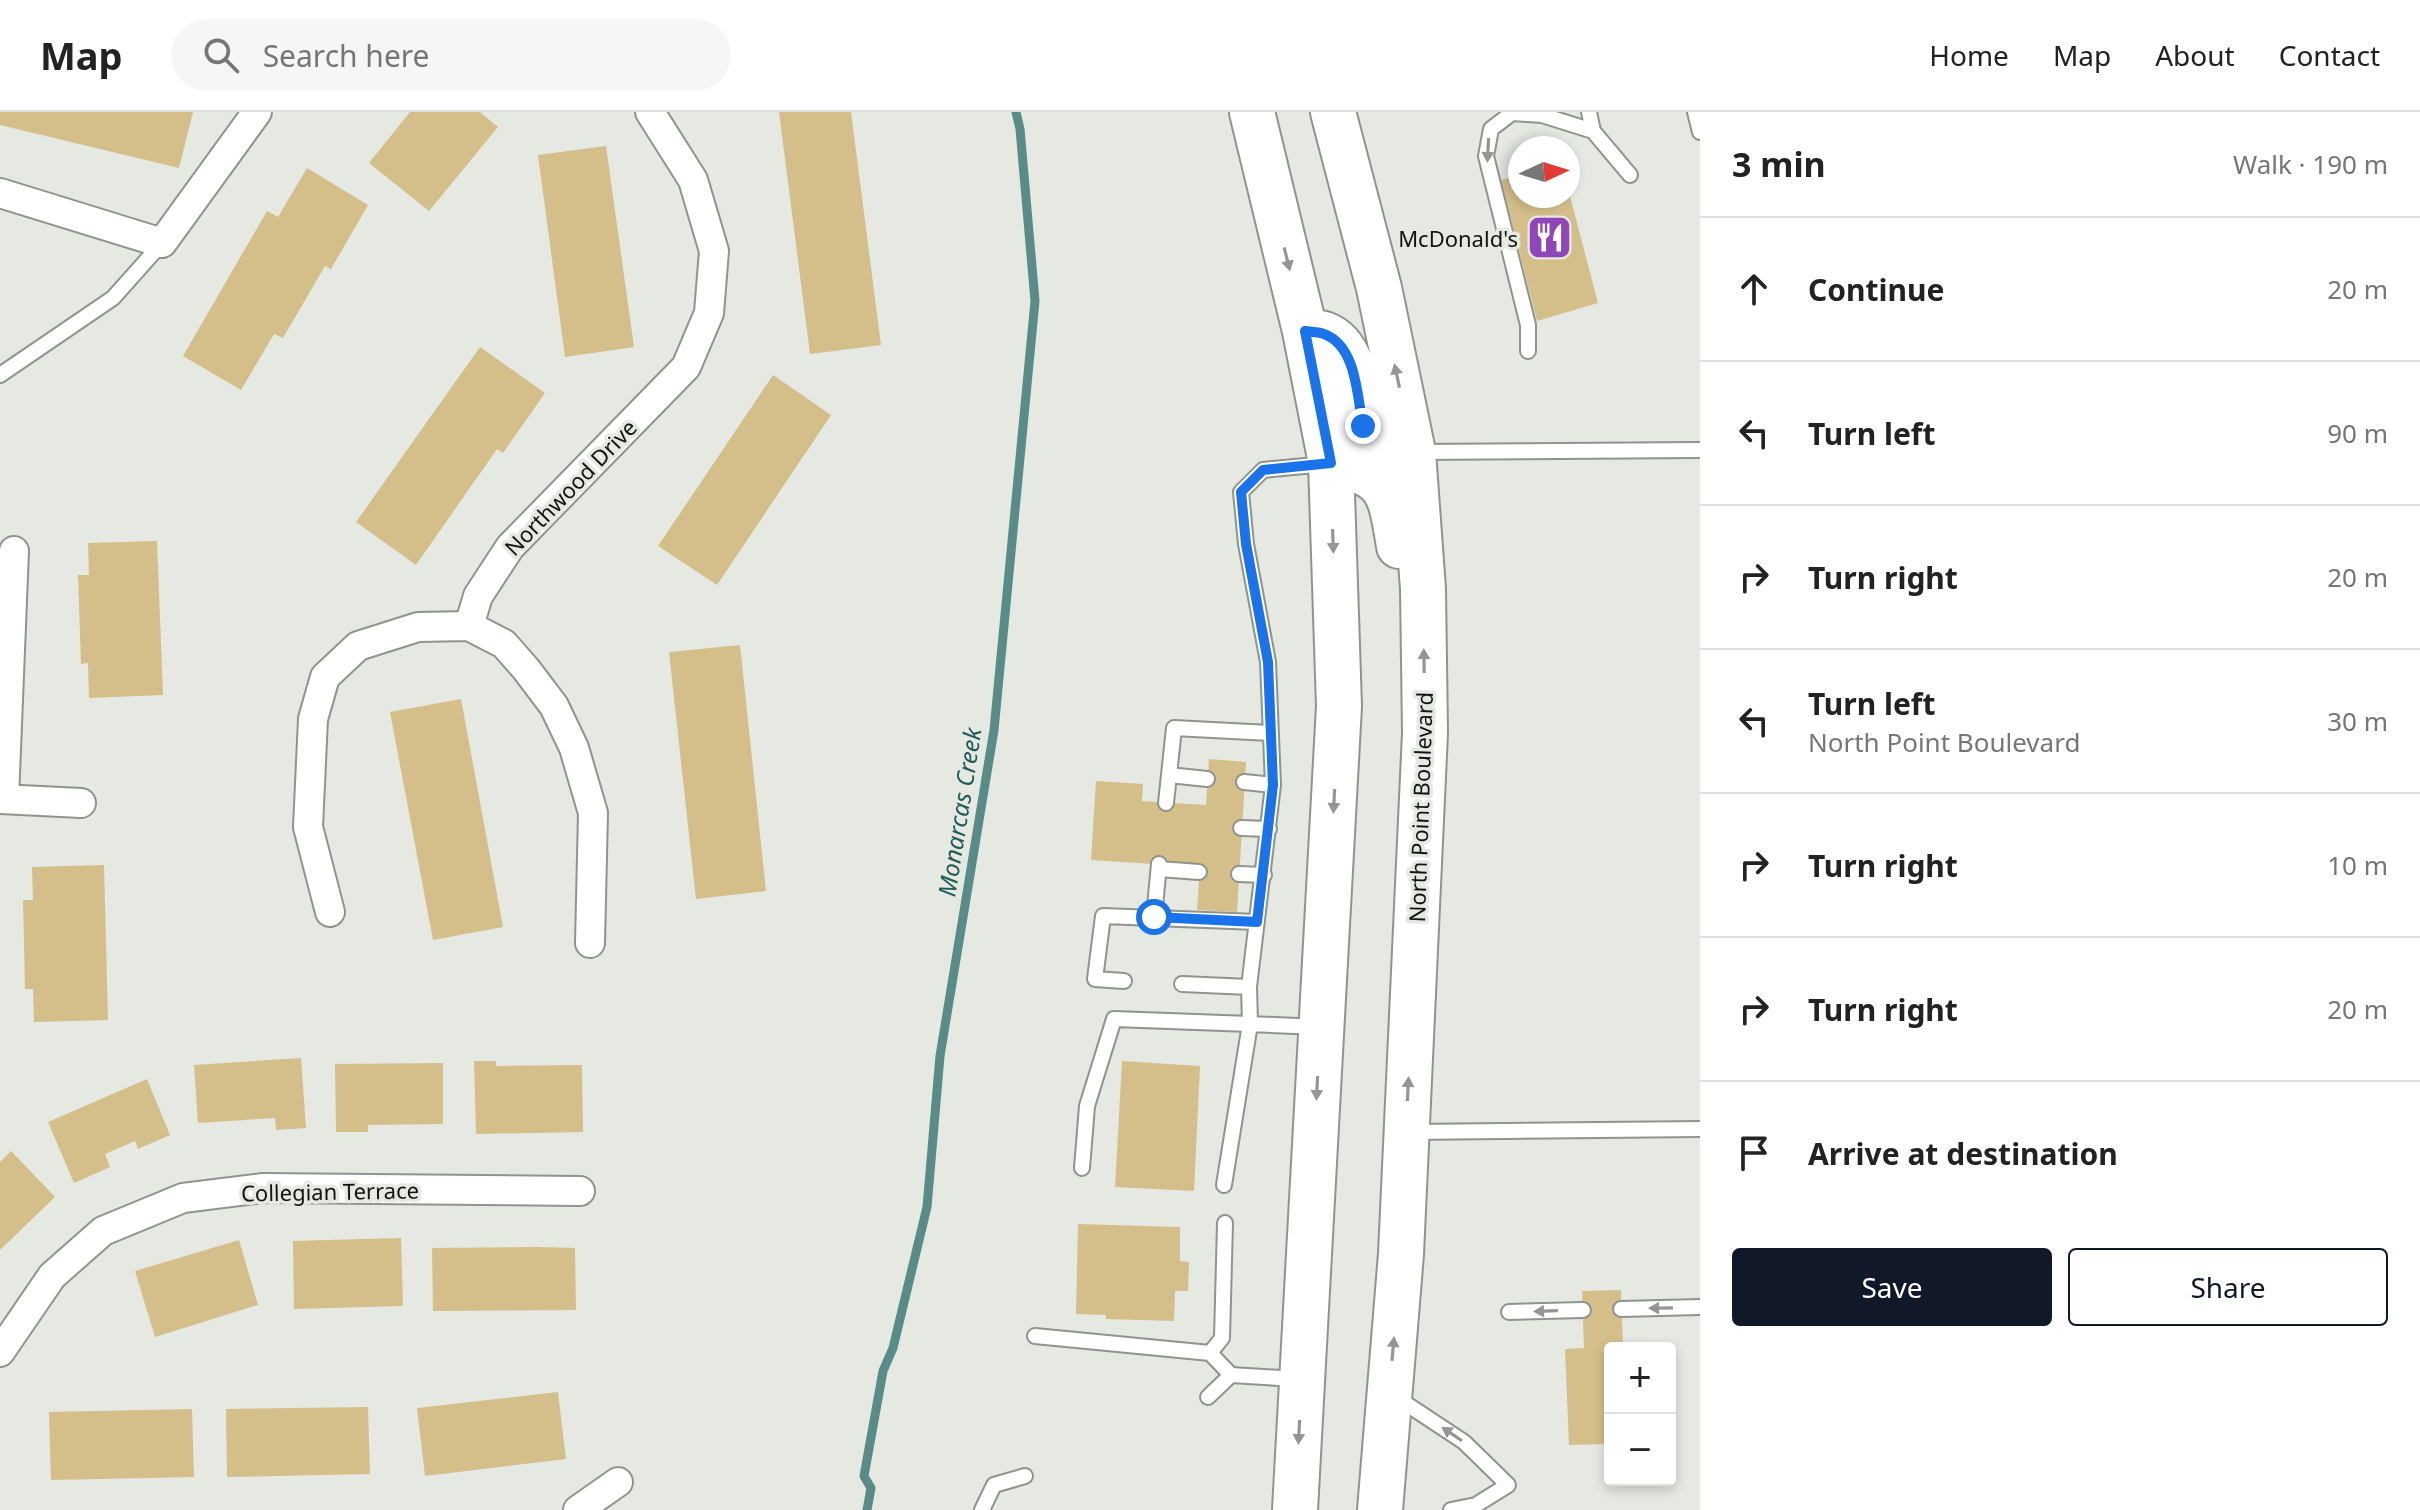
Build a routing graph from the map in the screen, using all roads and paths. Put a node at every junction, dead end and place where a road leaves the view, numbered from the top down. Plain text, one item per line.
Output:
1 (257, 112) edge
2 (650, 112) edge
3 (1252, 112) edge
4 (1333, 112) edge
5 (1512, 112) edge
6 (1589, 112) edge
7 (1695, 112) edge
8 (1593, 131) junction
9 (1700, 132) edge
10 (1630, 175) dead end
11 (0, 193) edge
12 (162, 243) junction
13 (1305, 331) junction
14 (1528, 351) dead end
15 (0, 375) edge
16 (1700, 450) edge
17 (1413, 452) junction
18 (1331, 463) junction
19 (14, 551) dead end
20 (1423, 589) junction
21 (469, 626) junction
22 (1270, 733) junction
23 (1169, 775) junction
24 (1207, 779) dead end
25 (1244, 782) dead end
26 (1273, 785) junction
27 (2, 799) edge
28 (81, 803) dead end
29 (1166, 803) dead end
30 (1241, 828) dead end
31 (1269, 829) junction
32 (1199, 872) dead end
33 (1239, 874) dead end
34 (1264, 875) junction
35 (330, 912) dead end
36 (1154, 917) junction
37 (1257, 922) junction
38 (590, 943) dead end
39 (1124, 981) dead end
40 (1182, 984) dead end
41 (1249, 987) junction
42 (1250, 1024) junction
43 (1321, 1027) junction
44 (1700, 1129) edge
45 (1406, 1132) junction
46 (1082, 1168) dead end
47 (1224, 1185) dead end
48 (580, 1191) dead end
49 (1225, 1223) dead end
50 (1700, 1307) edge
51 (1621, 1309) dead end
52 (1583, 1310) dead end
53 (1509, 1312) dead end
54 (1035, 1336) dead end
55 (0, 1352) edge
56 (1210, 1353) junction
57 (1231, 1375) junction
58 (1301, 1379) junction
59 (1389, 1392) junction
60 (1208, 1397) dead end
61 (1025, 1476) dead end
62 (618, 1482) dead end
63 (578, 1510) edge
64 (982, 1510) edge
65 (1295, 1510) edge
66 (1380, 1510) edge
67 (1451, 1510) edge

1 - 12 street
2 - 21 street, Northwood Drive
3 -> 13 main road
17 -> 4 main road, North Point Boulevard
5 - 8 lane
5 -> 14 lane
6 - 8 lane
7 - 9 lane
8 - 10 lane
11 - 12 street
12 - 15 lane
13 - 17 main road
13 - 18 main road
16 - 17 lane
17 - 20 main road, North Point Boulevard
18 - 20 main road
18 - 22 lane
18 -> 43 main road
19 - 27 street
45 -> 20 main road, North Point Boulevard
21 - 35 street
21 - 38 street
22 - 23 lane
22 - 26 lane
23 - 24 lane
23 - 29 lane
25 - 26 lane
26 - 31 lane
27 - 28 street
30 - 31 lane
31 - 34 lane
32 - 36 lane
33 - 34 lane
34 - 37 lane
36 - 37 lane
36 - 39 lane
37 - 41 lane
40 - 41 lane
41 - 42 lane
42 - 43 lane
42 - 46 lane
42 - 47 lane
43 -> 58 main road
44 - 45 lane
59 -> 45 main road, North Point Boulevard
48 - 55 street, Collegian Terrace
49 - 56 lane
50 -> 51 lane
52 -> 53 lane
54 - 56 lane
56 - 57 lane
57 - 58 lane
57 - 60 lane
58 -> 65 main road
59 - 66 main road, North Point Boulevard
67 -> 59 lane
61 - 64 lane
62 - 63 street

